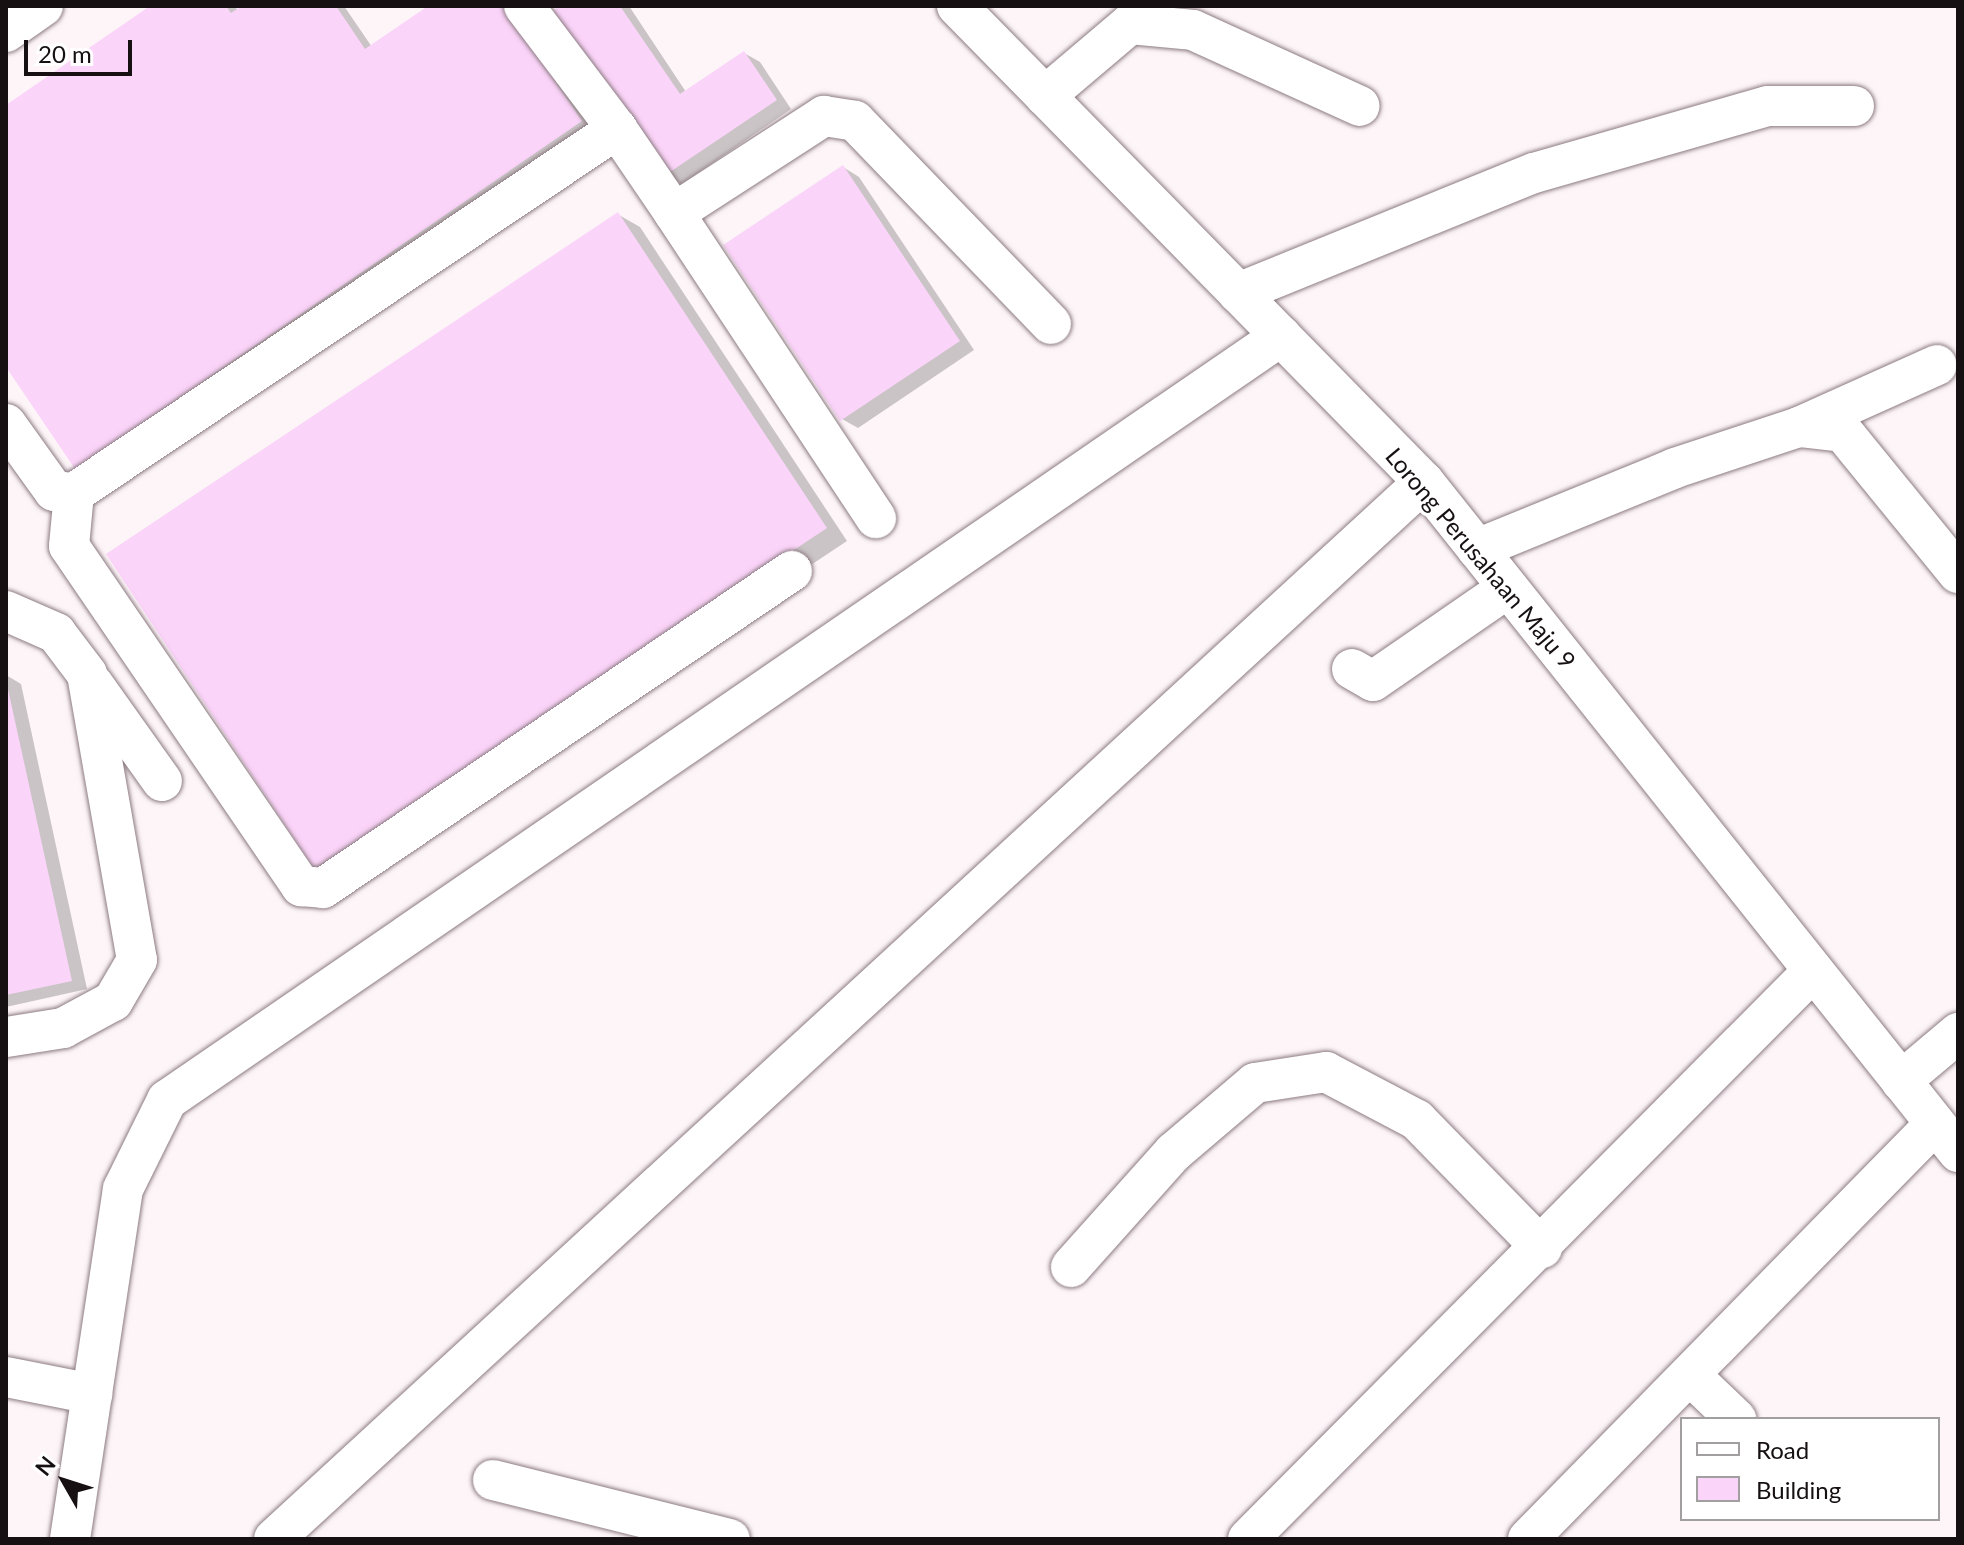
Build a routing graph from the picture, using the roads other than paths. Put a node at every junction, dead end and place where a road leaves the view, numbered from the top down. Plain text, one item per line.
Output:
1 (43, 6) edge
2 (524, 6) edge
3 (957, 6) edge
4 (6, 32) edge
5 (1045, 96) junction
6 (1360, 106) dead end
7 (1854, 106) dead end
8 (617, 129) junction
9 (674, 213) junction
10 (1238, 293) junction
11 (1051, 324) dead end
12 (1281, 336) junction
13 (1937, 365) dead end
14 (6, 424) edge
15 (1799, 427) junction
16 (1424, 482) junction
17 (74, 493) junction
18 (876, 518) dead end
19 (1477, 549) junction
20 (792, 571) dead end
21 (1958, 573) edge
22 (1508, 588) junction
23 (6, 611) edge
24 (1352, 669) dead end
25 (87, 674) junction
26 (162, 781) dead end
27 (1813, 971) junction
28 (1958, 1033) edge
29 (6, 1037) edge
30 (1901, 1081) junction
31 (1947, 1138) edge
32 (1542, 1248) junction
33 (1071, 1267) dead end
34 (1690, 1375) junction
35 (6, 1377) edge
36 (92, 1394) junction
37 (1734, 1417) edge
38 (493, 1480) dead end
39 (288, 1535) edge
40 (70, 1539) edge
41 (730, 1539) edge
42 (1248, 1539) edge
43 (1528, 1539) edge

1 - 4 street
2 - 8 street
3 - 5 street, Lorong Perusahaan Maju 9
5 - 6 street
5 - 10 street, Lorong Perusahaan Maju 9
7 - 10 street
8 - 9 street
8 - 17 street
9 - 11 street
9 - 18 street
10 - 12 street, Lorong Perusahaan Maju 9
12 - 16 street, Lorong Perusahaan Maju 9
12 - 36 street
13 - 15 street
14 - 17 street
15 - 19 street
15 - 21 street
16 - 19 street, Lorong Perusahaan Maju 9
16 - 39 street
17 - 20 street
19 - 22 street, Lorong Perusahaan Maju 9
22 - 24 street
22 - 27 street, Lorong Perusahaan Maju 9
23 - 25 street
25 - 26 street
25 - 29 street
27 - 30 street, Lorong Perusahaan Maju 9
27 - 32 street
28 - 30 street
30 - 31 street, Lorong Perusahaan Maju 9
31 - 34 street
32 - 33 street
32 - 42 street
34 - 37 street
34 - 43 street
35 - 36 street
36 - 40 street
38 - 41 street

